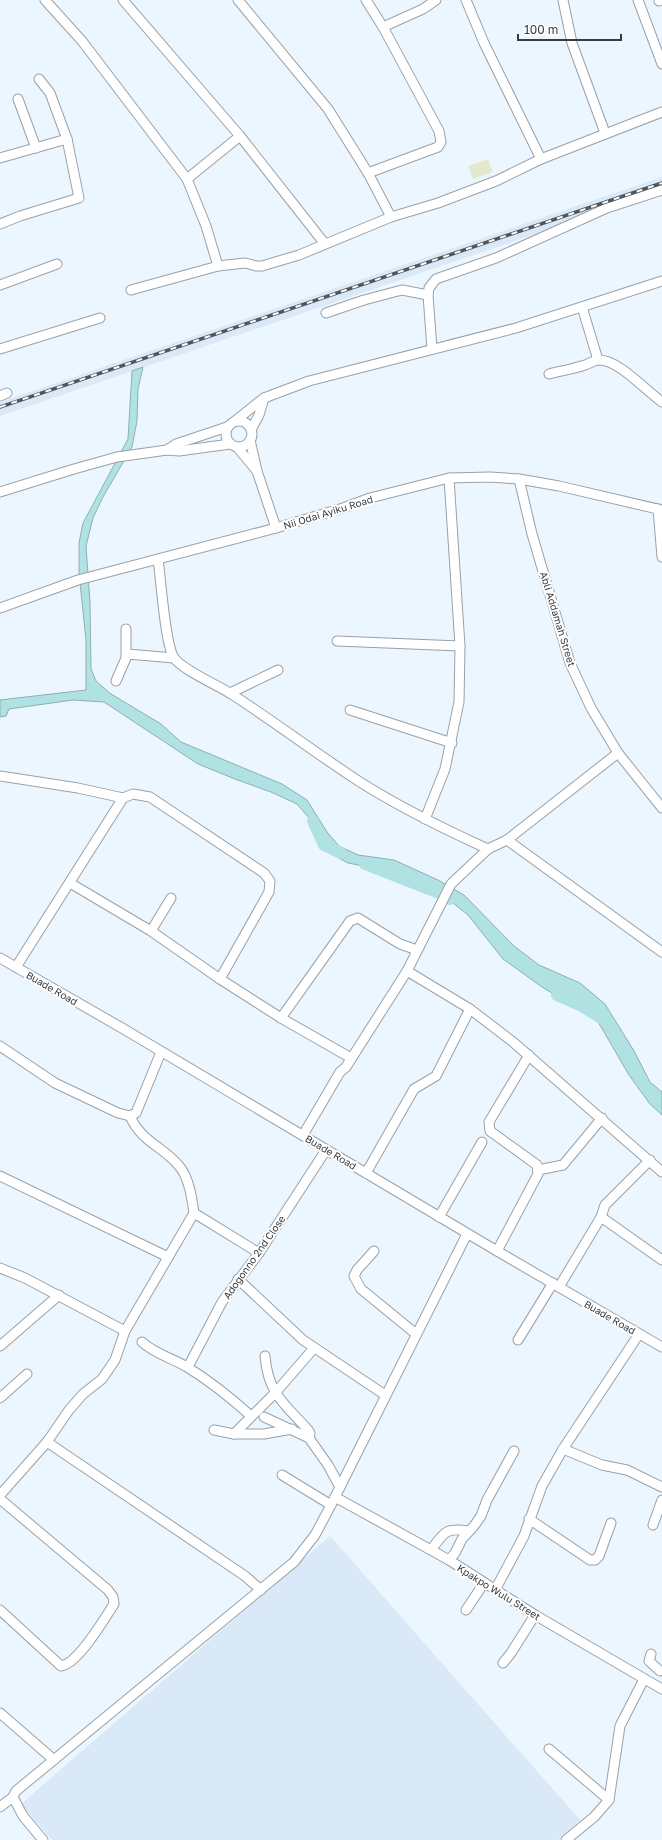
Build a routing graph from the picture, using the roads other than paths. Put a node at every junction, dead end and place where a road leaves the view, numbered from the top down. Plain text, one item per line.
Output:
1 (46, 0) edge
2 (366, 0) edge
3 (436, 0) edge
4 (466, 0) edge
5 (563, 0) edge
6 (638, 0) edge
7 (242, 1) edge
8 (129, 2) edge
9 (383, 27) junction
10 (662, 64) edge
11 (39, 79) dead end
12 (18, 99) dead end
13 (662, 112) edge
14 (605, 133) junction
15 (240, 136) junction
16 (67, 139) junction
17 (36, 148) junction
18 (0, 158) edge
19 (540, 159) junction
20 (368, 173) junction
21 (187, 179) junction
22 (662, 190) edge
23 (391, 217) junction
24 (0, 224) edge
25 (325, 244) junction
26 (57, 264) dead end
27 (218, 266) junction
28 (662, 281) edge
29 (0, 285) edge
30 (132, 290) dead end
31 (428, 295) junction
32 (582, 307) junction
33 (326, 313) dead end
34 (100, 318) dead end
35 (0, 349) edge
36 (432, 349) junction
37 (598, 360) junction
38 (549, 374) dead end
39 (264, 398) junction
40 (662, 402) edge
41 (235, 421) junction
42 (227, 427) junction
43 (251, 430) junction
44 (250, 440) junction
45 (234, 445) junction
46 (167, 450) junction
47 (256, 471) junction
48 (449, 478) junction
49 (519, 479) junction
50 (0, 492) edge
51 (660, 509) edge
52 (276, 528) junction
53 (662, 557) edge
54 (158, 560) junction
55 (0, 608) edge
56 (126, 629) dead end
57 (336, 641) dead end
58 (460, 646) junction
59 (127, 654) junction
60 (174, 658) junction
61 (278, 670) dead end
62 (116, 681) dead end
63 (230, 693) junction
64 (350, 710) dead end
65 (452, 743) junction
66 (618, 753) junction
67 (0, 776) edge
68 (123, 798) junction
69 (662, 808) edge
70 (425, 819) junction
71 (507, 840) junction
72 (488, 849) junction
73 (70, 883) junction
74 (171, 898) dead end
75 (151, 931) junction
76 (417, 950) junction
77 (662, 952) edge
78 (1, 961) edge
79 (16, 967) junction
80 (407, 971) junction
81 (220, 979) junction
82 (470, 1009) junction
83 (281, 1018) junction
84 (0, 1046) edge
85 (161, 1052) junction
86 (529, 1055) junction
87 (351, 1058) junction
88 (130, 1116) junction
89 (602, 1118) junction
90 (303, 1135) junction
91 (482, 1142) dead end
92 (326, 1150) junction
93 (650, 1160) junction
94 (538, 1170) junction
95 (662, 1172) edge
96 (366, 1173) junction
97 (0, 1176) edge
98 (194, 1213) junction
99 (439, 1217) junction
100 (601, 1217) junction
101 (467, 1234) junction
102 (374, 1251) dead end
103 (497, 1251) junction
104 (259, 1253) junction
105 (168, 1257) junction
106 (662, 1260) edge
107 (0, 1268) edge
108 (238, 1279) junction
109 (556, 1285) junction
110 (59, 1295) junction
111 (125, 1331) junction
112 (416, 1334) junction
113 (639, 1334) junction
114 (518, 1340) dead end
115 (142, 1342) dead end
116 (0, 1346) edge
117 (662, 1347) edge
118 (314, 1348) junction
119 (265, 1356) dead end
120 (188, 1368) junction
121 (27, 1374) dead end
122 (276, 1392) junction
123 (386, 1395) junction
124 (0, 1398) edge
125 (251, 1416) junction
126 (264, 1417) dead end
127 (292, 1429) junction
128 (214, 1430) dead end
129 (234, 1434) junction
130 (309, 1438) junction
131 (47, 1442) junction
132 (563, 1449) junction
133 (514, 1451) dead end
134 (282, 1475) dead end
135 (340, 1487) junction
136 (662, 1487) edge
137 (0, 1495) edge
138 (0, 1499) edge
139 (662, 1500) edge
140 (333, 1501) junction
141 (529, 1519) junction
142 (611, 1523) dead end
143 (653, 1525) dead end
144 (468, 1532) junction
145 (431, 1550) junction
146 (449, 1560) junction
147 (484, 1583) junction
148 (261, 1590) junction
149 (495, 1590) junction
150 (0, 1610) edge
151 (466, 1610) dead end
152 (535, 1615) junction
153 (651, 1654) dead end
154 (503, 1663) dead end
155 (661, 1669) edge
156 (644, 1679) junction
157 (653, 1684) junction
158 (662, 1689) edge
159 (0, 1713) edge
160 (549, 1749) dead end
161 (54, 1760) junction
162 (12, 1797) junction
163 (609, 1800) junction
164 (0, 1808) edge
165 (43, 1840) edge
166 (566, 1840) edge

1 - 21 street
2 - 9 street
3 - 9 street
4 - 19 street
5 - 14 street
6 - 10 street
7 - 20 street
8 - 15 street
9 - 20 street
11 - 16 street
12 - 17 street
13 - 14 street
14 - 19 street
15 - 21 street
15 - 25 street
16 - 17 street
16 - 24 street
17 - 18 street
19 - 23 street
20 - 23 street
21 - 27 street
22 - 31 street
23 - 25 street
25 - 27 street
26 - 29 street
27 - 30 street
28 - 32 street
31 - 33 street
31 - 36 street
32 - 36 street
32 - 37 street
34 - 35 street
36 - 39 street
37 - 38 street
37 - 40 street
39 - 41 street
39 - 43 street
41 - 42 street
41 - 43 street
42 - 45 street
42 - 46 street
43 - 44 street
44 - 45 street
44 - 47 street
45 - 46 street
45 - 47 street
46 - 50 street
47 - 52 street
48 - 49 street, Nii Odai Ayiku Road
48 - 52 street, Nii Odai Ayiku Road
48 - 58 street
49 - 51 street, Nii Odai Ayiku Road
49 - 66 street, Abli Addamah Street
51 - 53 street
52 - 54 street, Nii Odai Ayiku Road
54 - 55 street, Nii Odai Ayiku Road
54 - 60 street
56 - 59 street
57 - 58 street
58 - 65 street
59 - 60 street
59 - 62 street
60 - 63 street
61 - 63 street
63 - 70 street
64 - 65 street
65 - 70 street
66 - 69 street, Abli Addamah Street
66 - 71 street
67 - 68 street
68 - 73 street
68 - 81 street
70 - 72 street
71 - 72 street
71 - 77 street
72 - 76 street
73 - 75 street
73 - 79 street
74 - 75 street
75 - 81 street
76 - 80 street
76 - 83 street
78 - 79 street, Buade Road
79 - 85 street, Buade Road
80 - 82 street
80 - 87 street
81 - 83 street
82 - 86 street
82 - 96 street
83 - 87 street
84 - 88 street
85 - 88 street
85 - 90 street, Buade Road
86 - 89 street
86 - 94 street
87 - 90 street
88 - 98 street
89 - 93 street
89 - 94 street
90 - 92 street, Buade Road
91 - 99 street
92 - 96 street, Buade Road
92 - 104 street, Adogonno 2nd Close
93 - 95 street
93 - 100 street
94 - 103 street
96 - 99 street, Buade Road
97 - 105 street
98 - 104 street
98 - 105 street
99 - 101 street, Buade Road
100 - 106 street
100 - 109 street
101 - 103 street, Buade Road
101 - 112 street
102 - 112 street
103 - 109 street, Buade Road
104 - 108 street, Adogonno 2nd Close
105 - 111 street
107 - 110 street
108 - 118 street
108 - 120 street, Adogonno 2nd Close
109 - 113 street, Buade Road
109 - 114 street
110 - 111 street
110 - 116 street
111 - 131 street
112 - 123 street
113 - 117 street, Buade Road
113 - 132 street
115 - 120 street
118 - 122 street
118 - 123 street
119 - 122 street
120 - 125 street
121 - 124 street
122 - 125 street
122 - 130 street
123 - 135 street
125 - 129 street
126 - 127 street
127 - 129 street
127 - 130 street
128 - 129 street
130 - 135 street
131 - 137 street
131 - 148 street
132 - 136 street
132 - 141 street
133 - 144 street
134 - 140 street, Kpakpo Wulu Street
135 - 140 street
138 - 150 street
139 - 143 street
140 - 145 street, Kpakpo Wulu Street
140 - 148 street
141 - 142 street
141 - 149 street
144 - 145 street
144 - 146 street
145 - 146 street, Kpakpo Wulu Street
146 - 147 street, Kpakpo Wulu Street
147 - 149 street, Kpakpo Wulu Street
147 - 151 street
148 - 161 street
149 - 152 street, Kpakpo Wulu Street
152 - 154 street
152 - 156 street, Kpakpo Wulu Street
153 - 155 street
155 - 157 street
156 - 157 street, Kpakpo Wulu Street
156 - 163 street
157 - 158 street, Kpakpo Wulu Street
159 - 161 street
160 - 163 street
161 - 162 street
162 - 164 street
162 - 165 street
163 - 166 street

